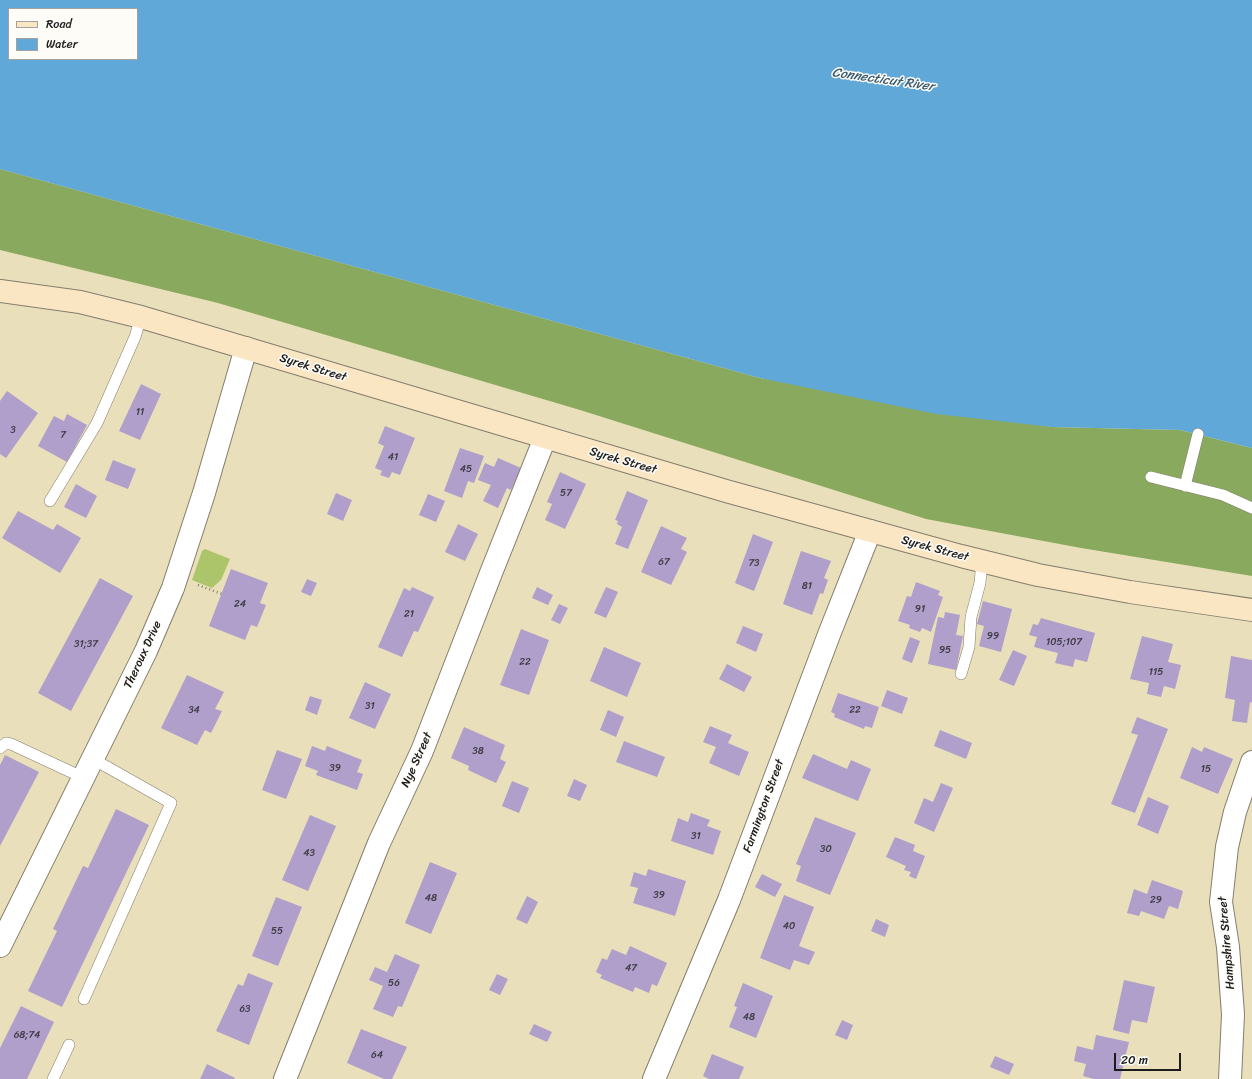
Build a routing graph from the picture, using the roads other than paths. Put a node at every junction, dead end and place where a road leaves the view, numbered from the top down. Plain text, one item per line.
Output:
1 (0, 292) edge
2 (141, 317) junction
3 (246, 348) junction
4 (1198, 434) dead end
5 (545, 438) junction
6 (1151, 478) dead end
7 (1185, 486) junction
8 (50, 501) dead end
9 (1252, 508) edge
10 (870, 531) junction
11 (982, 561) junction
12 (1252, 610) edge
13 (961, 674) dead end
14 (0, 748) edge
15 (93, 759) junction
16 (1252, 762) edge
17 (84, 778) junction
18 (0, 946) edge
19 (84, 999) dead end
20 (69, 1045) dead end
21 (52, 1079) edge
22 (285, 1079) edge
23 (654, 1079) edge
24 (1230, 1079) edge

1 - 2 main road, Syrek Street
2 - 3 main road, Syrek Street
2 - 8 lane
3 - 5 main road, Syrek Street
3 - 15 street, Theroux Drive
4 - 7 lane
5 - 10 main road, Syrek Street
5 - 22 street, Nye Street
6 - 7 lane
7 - 9 lane
10 - 11 main road, Syrek Street
10 - 23 street, Farmington Street
11 - 12 main road, Syrek Street
11 - 13 lane
14 - 17 lane
15 - 17 street, Theroux Drive
15 - 19 lane
16 - 24 street, Hampshire Street
17 - 18 street, Theroux Drive
20 - 21 lane

